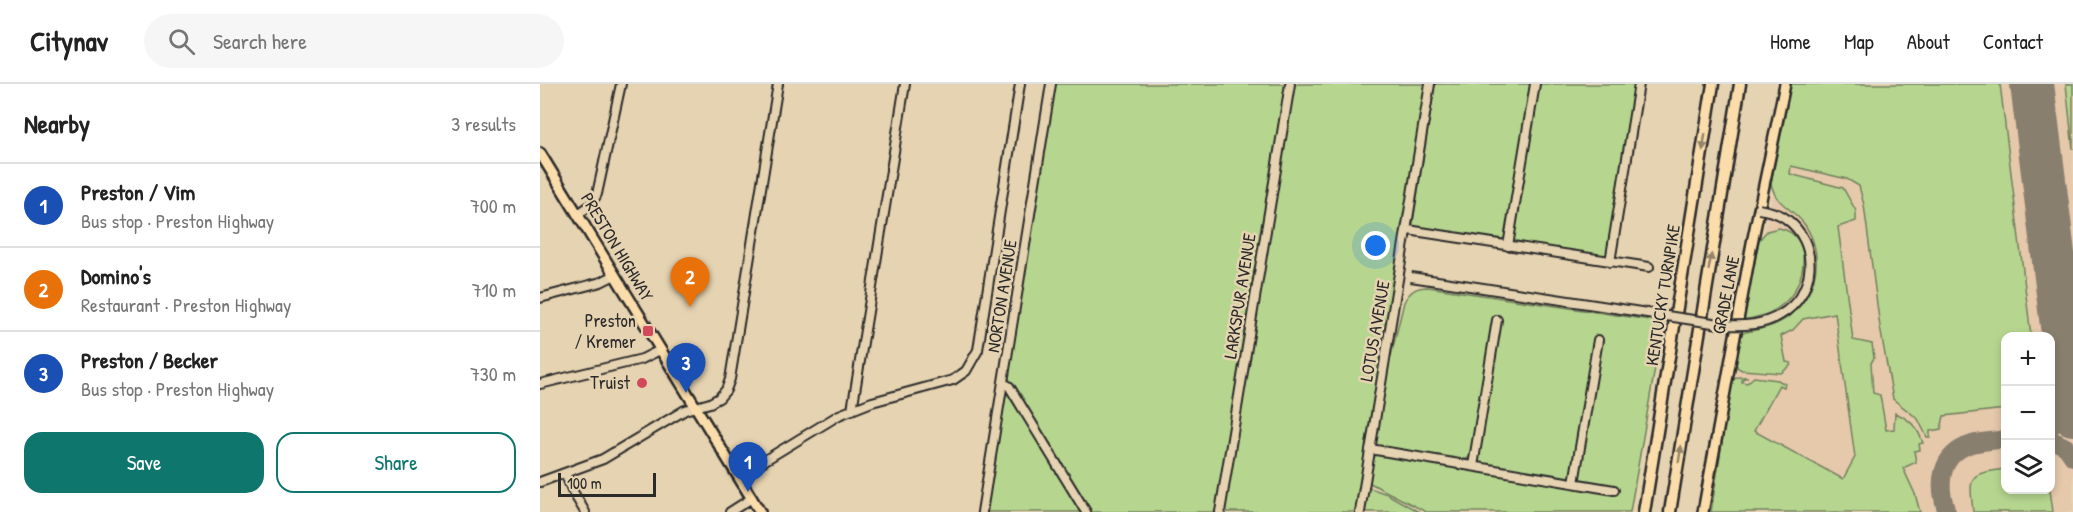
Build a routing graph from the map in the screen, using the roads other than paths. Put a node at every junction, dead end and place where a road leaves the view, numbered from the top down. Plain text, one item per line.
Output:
1 (621, 84) edge
2 (778, 84) edge
3 (905, 84) edge
4 (1020, 84) edge
5 (1051, 84) edge
6 (1290, 84) edge
7 (1430, 84) edge
8 (1535, 84) edge
9 (1639, 84) edge
10 (1713, 84) edge
11 (1740, 84) edge
12 (1785, 84) edge
13 (540, 153) edge
14 (1759, 209) junction
15 (578, 214) junction
16 (1408, 230) junction
17 (1508, 246) junction
18 (1610, 262) junction
19 (1649, 267) dead end
20 (615, 275) junction
21 (1400, 275) junction
22 (540, 298) edge
23 (1497, 320) dead end
24 (1598, 340) dead end
25 (660, 350) junction
26 (1003, 383) junction
27 (540, 384) edge
28 (696, 407) junction
29 (852, 410) junction
30 (1370, 450) junction
31 (1473, 466) junction
32 (565, 473) junction
33 (739, 476) junction
34 (540, 482) edge
35 (1574, 483) junction
36 (1614, 490) dead end
37 (752, 498) junction
38 (585, 512) edge
39 (730, 512) edge
40 (760, 512) edge
41 (982, 512) edge
42 (1086, 512) edge
43 (1220, 512) edge
44 (1360, 512) edge
45 (1644, 512) edge
46 (1670, 512) edge
47 (1703, 512) edge

1 - 15 street
2 - 28 street
3 - 29 street
4 - 29 street, NORTON AVENUE
5 - 26 street, NORTON AVENUE
6 - 43 street, LARKSPUR AVENUE
7 - 16 street, LOTUS AVENUE
8 - 17 street
9 - 18 street
10 -> 45 highway, KENTUCKY TURNPIKE
46 -> 11 highway
12 - 14 main road, GRADE LANE
13 - 15 main road, PRESTON HIGHWAY
14 - 21 street, bridge
14 - 47 main road, GRADE LANE
15 - 20 main road, PRESTON HIGHWAY
16 - 17 street
16 - 21 street, LOTUS AVENUE
17 - 18 street
18 - 19 street
20 - 22 street
20 - 25 main road, PRESTON HIGHWAY
21 - 30 street, LOTUS AVENUE
23 - 31 street
24 - 35 street
25 - 27 street
25 - 28 main road, PRESTON HIGHWAY
26 - 41 street, NORTON AVENUE
26 - 42 street
28 - 32 street
28 - 33 main road, PRESTON HIGHWAY
29 - 33 street, NORTON AVENUE
30 - 31 street
30 - 44 street, LOTUS AVENUE
31 - 35 street
32 - 34 street
32 - 38 street
33 - 37 main road, PRESTON HIGHWAY
35 - 36 street
37 - 39 street
37 - 40 main road, PRESTON HIGHWAY

